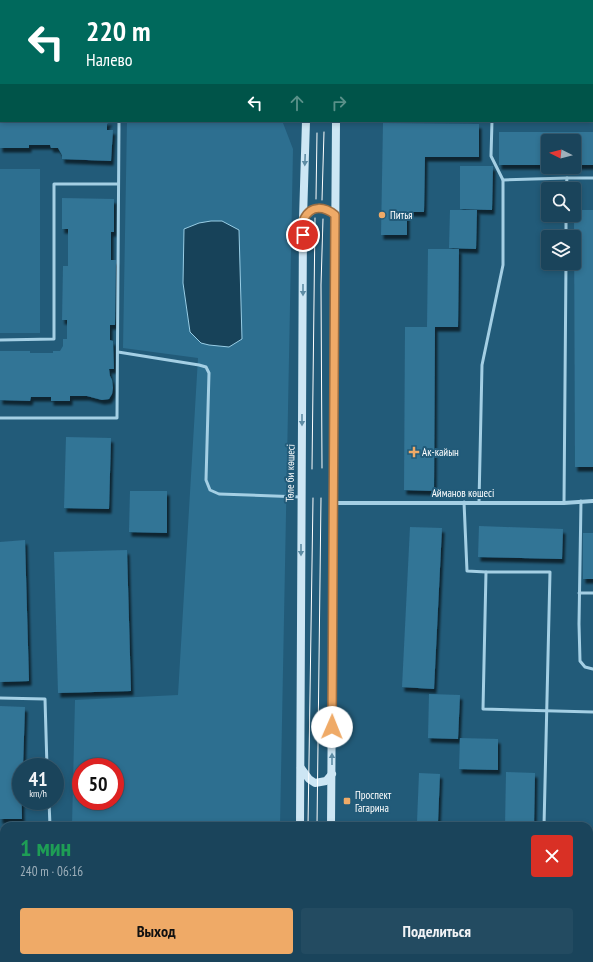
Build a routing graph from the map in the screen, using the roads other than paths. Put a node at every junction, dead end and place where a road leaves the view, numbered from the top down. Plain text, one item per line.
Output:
1 (119, 122) edge
2 (306, 122) edge
3 (336, 122) edge
4 (492, 122) edge
5 (567, 178) junction
6 (593, 178) edge
7 (503, 180) junction
8 (567, 182) edge
9 (118, 184) junction
10 (335, 215) junction
11 (303, 219) junction
12 (566, 270) edge
13 (0, 340) edge
14 (118, 352) junction
15 (0, 418) edge
16 (301, 497) junction
17 (581, 501) junction
18 (593, 501) edge
19 (464, 502) junction
20 (479, 502) junction
21 (564, 502) junction
22 (334, 503) junction
23 (486, 572) junction
24 (579, 593) junction
25 (593, 593) edge
26 (593, 669) edge
27 (0, 698) edge
28 (546, 711) junction
29 (593, 712) edge
30 (47, 758) edge
31 (301, 768) junction
32 (332, 774) junction
33 (49, 810) edge
34 (50, 822) edge
35 (300, 822) edge
36 (331, 822) edge
37 (544, 822) edge

1 - 9 lane
2 -> 11 main road, Төле би көшесі
3 - 10 main road
4 - 7 lane
5 - 6 lane
5 - 7 lane
5 - 8 lane
7 - 20 lane
9 - 13 lane
9 - 14 lane
10 - 11 main road
10 - 22 main road
11 -> 16 main road, Төле би көшесі
12 - 21 lane
14 - 15 lane
14 - 16 lane
16 -> 31 main road, Төле би көшесі
17 - 18 street, Айманов көшесі
17 - 21 street, Айманов көшесі
17 - 24 lane
19 - 20 street, Айманов көшесі
19 - 22 street, Айманов көшесі
19 - 23 lane
20 - 21 street, Айманов көшесі
32 -> 22 main road
23 - 28 lane
23 - 28 lane
24 - 25 lane
24 - 26 lane
27 - 30 lane
28 - 29 lane
28 - 37 lane
31 - 32 main road
31 - 35 main road, Төле би көшесі
32 - 36 main road
33 - 34 lane

